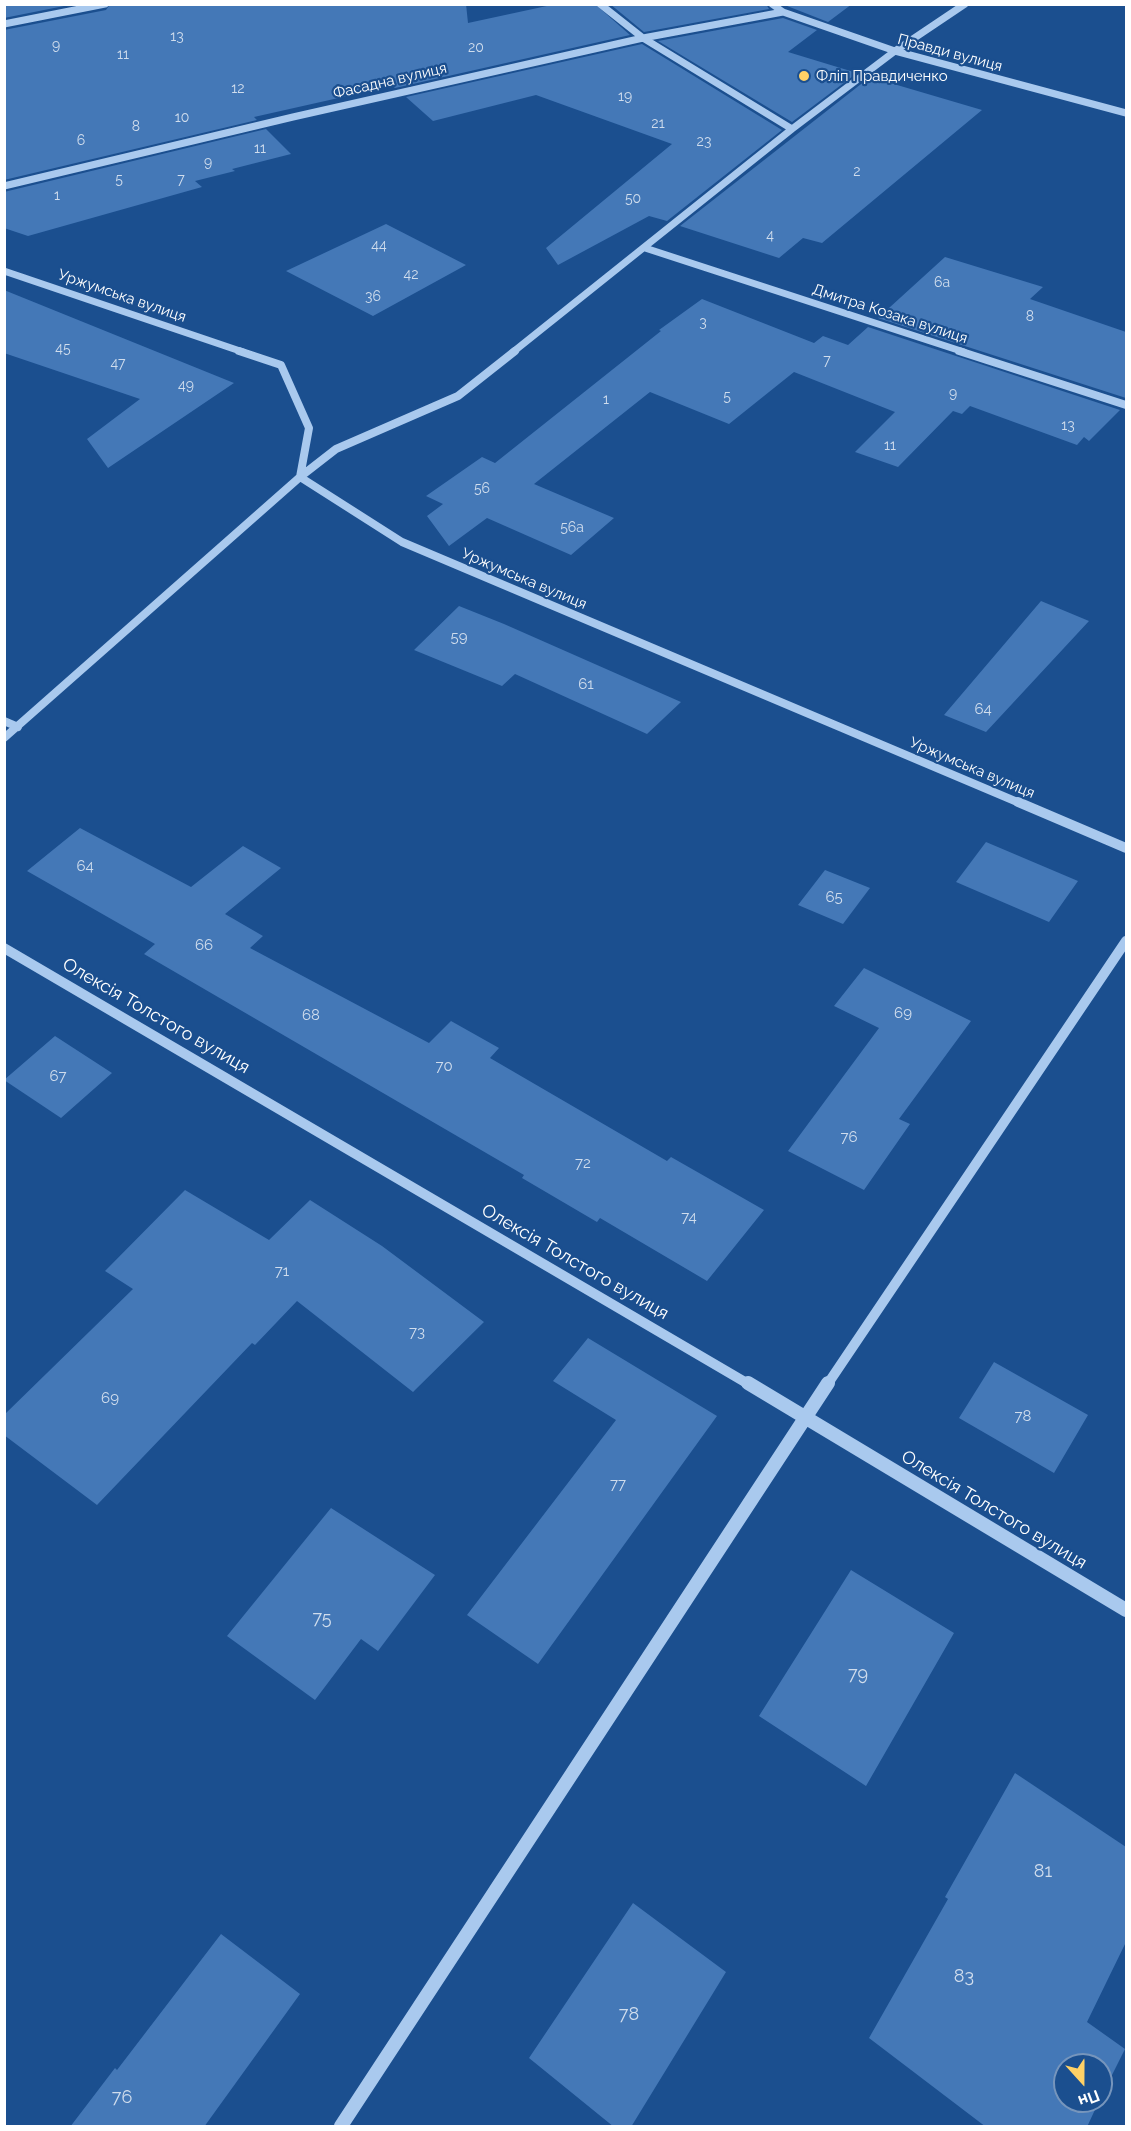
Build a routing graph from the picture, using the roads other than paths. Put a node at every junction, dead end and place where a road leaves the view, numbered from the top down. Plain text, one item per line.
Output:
1 (105, 4) edge
2 (600, 4) edge
3 (772, 4) edge
4 (965, 4) edge
5 (783, 12) junction
6 (4, 24) edge
7 (643, 38) junction
8 (895, 51) junction
9 (1126, 113) edge
10 (792, 129) junction
11 (4, 186) edge
12 (645, 248) junction
13 (4, 271) edge
14 (1126, 405) edge
15 (300, 477) junction
16 (4, 721) edge
17 (18, 727) junction
18 (4, 738) edge
19 (1126, 848) edge
20 (1126, 941) edge
21 (4, 948) edge
22 (805, 1417) junction
23 (1126, 1610) edge
24 (341, 2127) edge

1 - 6 street
2 - 7 street
3 - 5 street, Правди вулиця
4 - 8 street
5 - 7 street, Фасадна вулиця
5 - 8 street, Правди вулиця
7 - 10 street
7 - 11 street, Фасадна вулиця
8 - 9 street, Правди вулиця
8 - 10 street
10 - 12 street
12 - 14 street, Дмитра Козака вулиця
12 - 15 street
13 - 15 street, Уржумська вулиця
15 - 17 street
15 - 19 street, Уржумська вулиця
16 - 17 street
17 - 18 street
20 - 22 street
21 - 22 street, Олексія Толстого вулиця
22 - 23 street, Олексія Толстого вулиця
22 - 24 street

